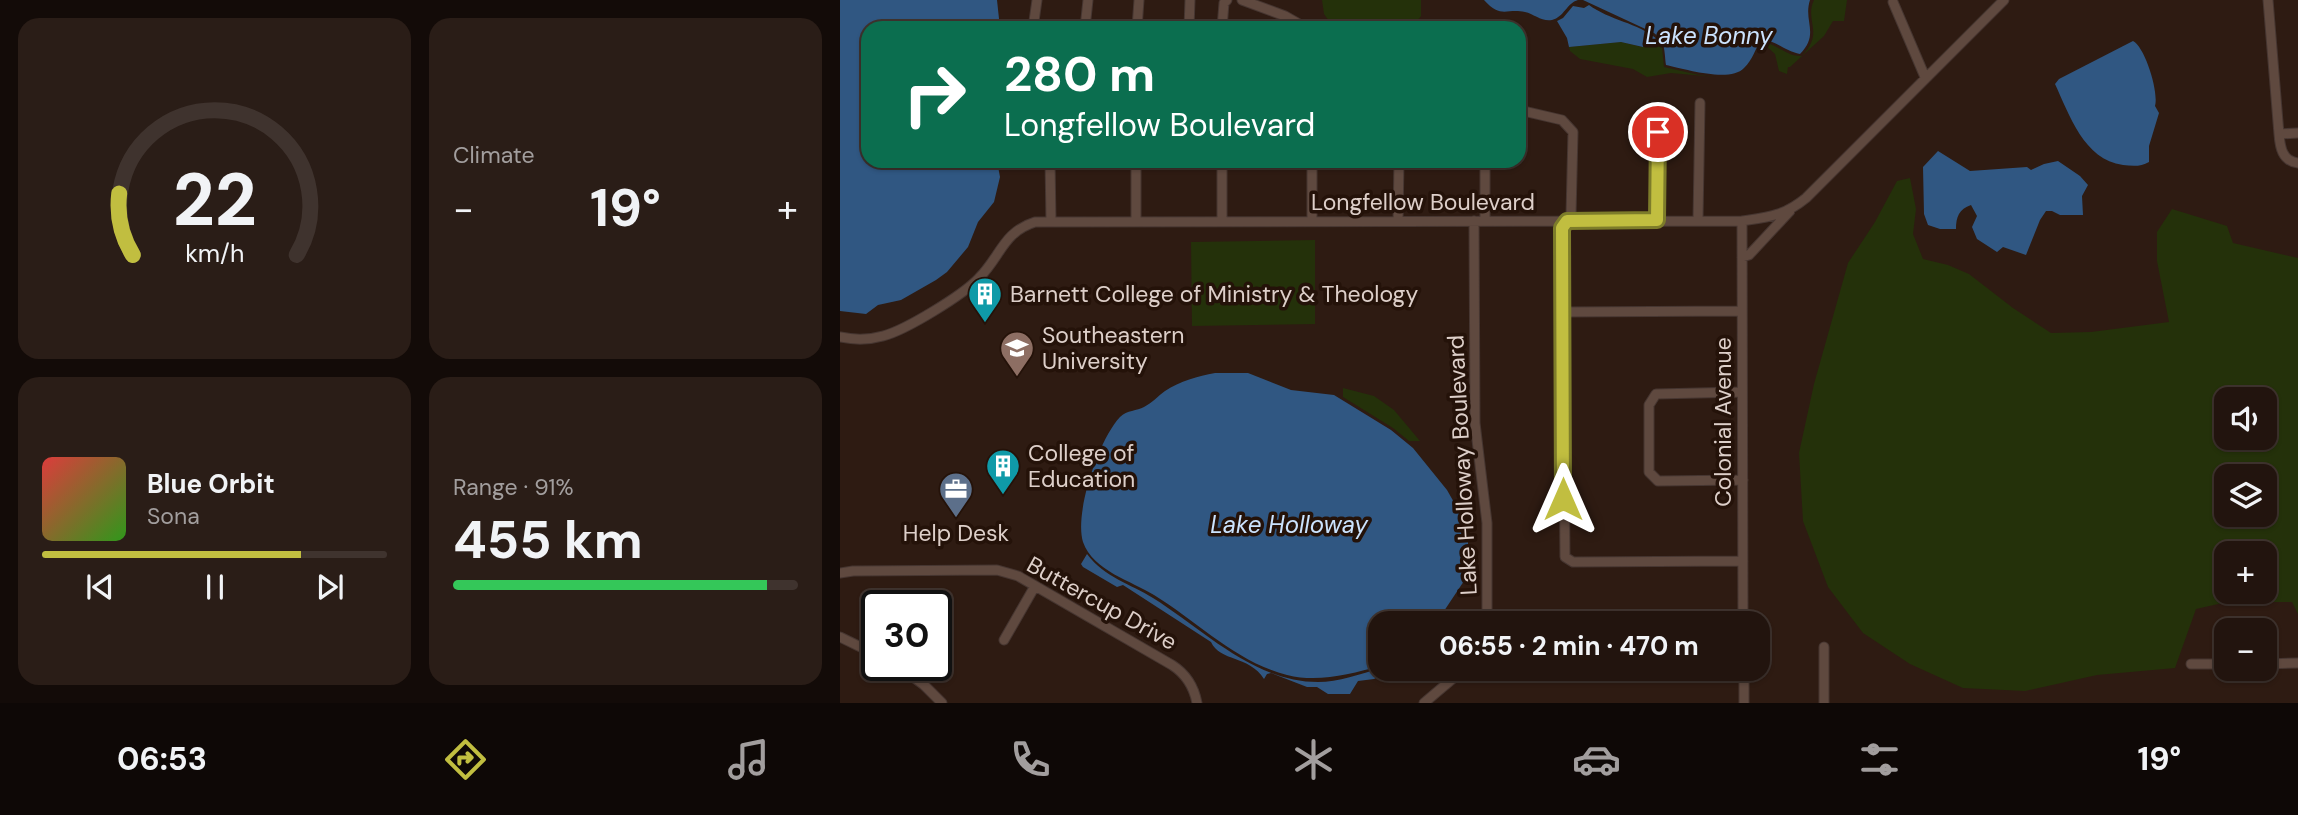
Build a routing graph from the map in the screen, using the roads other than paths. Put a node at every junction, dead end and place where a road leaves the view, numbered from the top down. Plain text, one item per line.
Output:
1 (1037, 0) edge
2 (1088, 0) edge
3 (1139, 0) edge
4 (1189, 0) edge
5 (1227, 0) edge
6 (1242, 0) edge
7 (2004, 0) edge
8 (2268, 0) edge
9 (1893, 2) dead end
10 (1034, 21) edge
11 (1086, 21) edge
12 (1138, 21) edge
13 (1189, 21) edge
14 (1223, 21) edge
15 (1294, 21) edge
16 (1925, 78) junction
17 (1700, 103) dead end
18 (1526, 112) edge
19 (1658, 132) dead end
20 (2298, 133) edge
21 (2279, 134) junction
22 (2298, 163) edge
23 (1050, 168) edge
24 (1136, 168) edge
25 (1222, 168) edge
26 (1312, 168) edge
27 (1399, 168) edge
28 (1485, 168) edge
29 (1791, 210) junction
30 (1474, 220) junction
31 (1657, 220) junction
32 (1698, 220) junction
33 (1741, 220) junction
34 (1051, 221) junction
35 (1136, 221) junction
36 (1222, 221) junction
37 (1312, 221) junction
38 (1398, 221) junction
39 (1485, 221) junction
40 (1567, 221) junction
41 (1742, 257) junction
42 (1742, 311) junction
43 (1562, 312) junction
44 (840, 337) edge
45 (1742, 392) junction
46 (1743, 480) junction
47 (1743, 561) junction
48 (840, 573) edge
49 (1035, 586) junction
50 (1487, 611) edge
51 (1743, 611) edge
52 (840, 637) edge
53 (1004, 640) dead end
54 (861, 647) edge
55 (1824, 647) dead end
56 (2298, 663) edge
57 (2191, 664) dead end
58 (2214, 664) edge
59 (2277, 664) edge
60 (919, 681) edge
61 (1450, 681) edge
62 (1744, 681) edge
63 (942, 703) edge
64 (1197, 703) edge
65 (1424, 703) edge
66 (1744, 703) edge
67 (1824, 703) edge

1 - 10 street
2 - 11 street
3 - 12 street
4 - 13 street
5 - 14 street
6 - 15 street
7 - 16 street, Longfellow Boulevard
8 - 21 street
9 - 16 street
16 - 29 street, Longfellow Boulevard
17 - 32 street
18 - 40 street
19 - 31 street
20 - 21 street
21 - 22 street
23 - 34 street
24 - 35 street
25 - 36 street
26 - 37 street
27 - 38 street
28 - 39 street
29 - 33 street, Longfellow Boulevard
29 - 41 street
30 - 38 street, Longfellow Boulevard
30 - 39 street, Longfellow Boulevard
30 - 50 street, Lake Holloway Boulevard
31 - 32 street, Longfellow Boulevard
31 - 40 street, Longfellow Boulevard
32 - 33 street, Longfellow Boulevard
33 - 41 street, Colonial Avenue
34 - 35 street, Longfellow Boulevard
34 - 44 street, Longfellow Boulevard
35 - 36 street, Longfellow Boulevard
36 - 37 street, Longfellow Boulevard
37 - 38 street, Longfellow Boulevard
39 - 40 street, Longfellow Boulevard
40 - 43 street
41 - 42 street, Colonial Avenue
42 - 43 street
42 - 45 street, Colonial Avenue
43 - 47 street
45 - 46 street, Colonial Avenue
45 - 46 street
46 - 47 street, Colonial Avenue
47 - 51 street, Colonial Avenue
48 - 49 street, Buttercup Drive
49 - 53 street
49 - 64 street, Buttercup Drive
52 - 54 street
55 - 67 street
56 - 59 street
57 - 58 street
60 - 63 street
61 - 65 street
62 - 66 street

